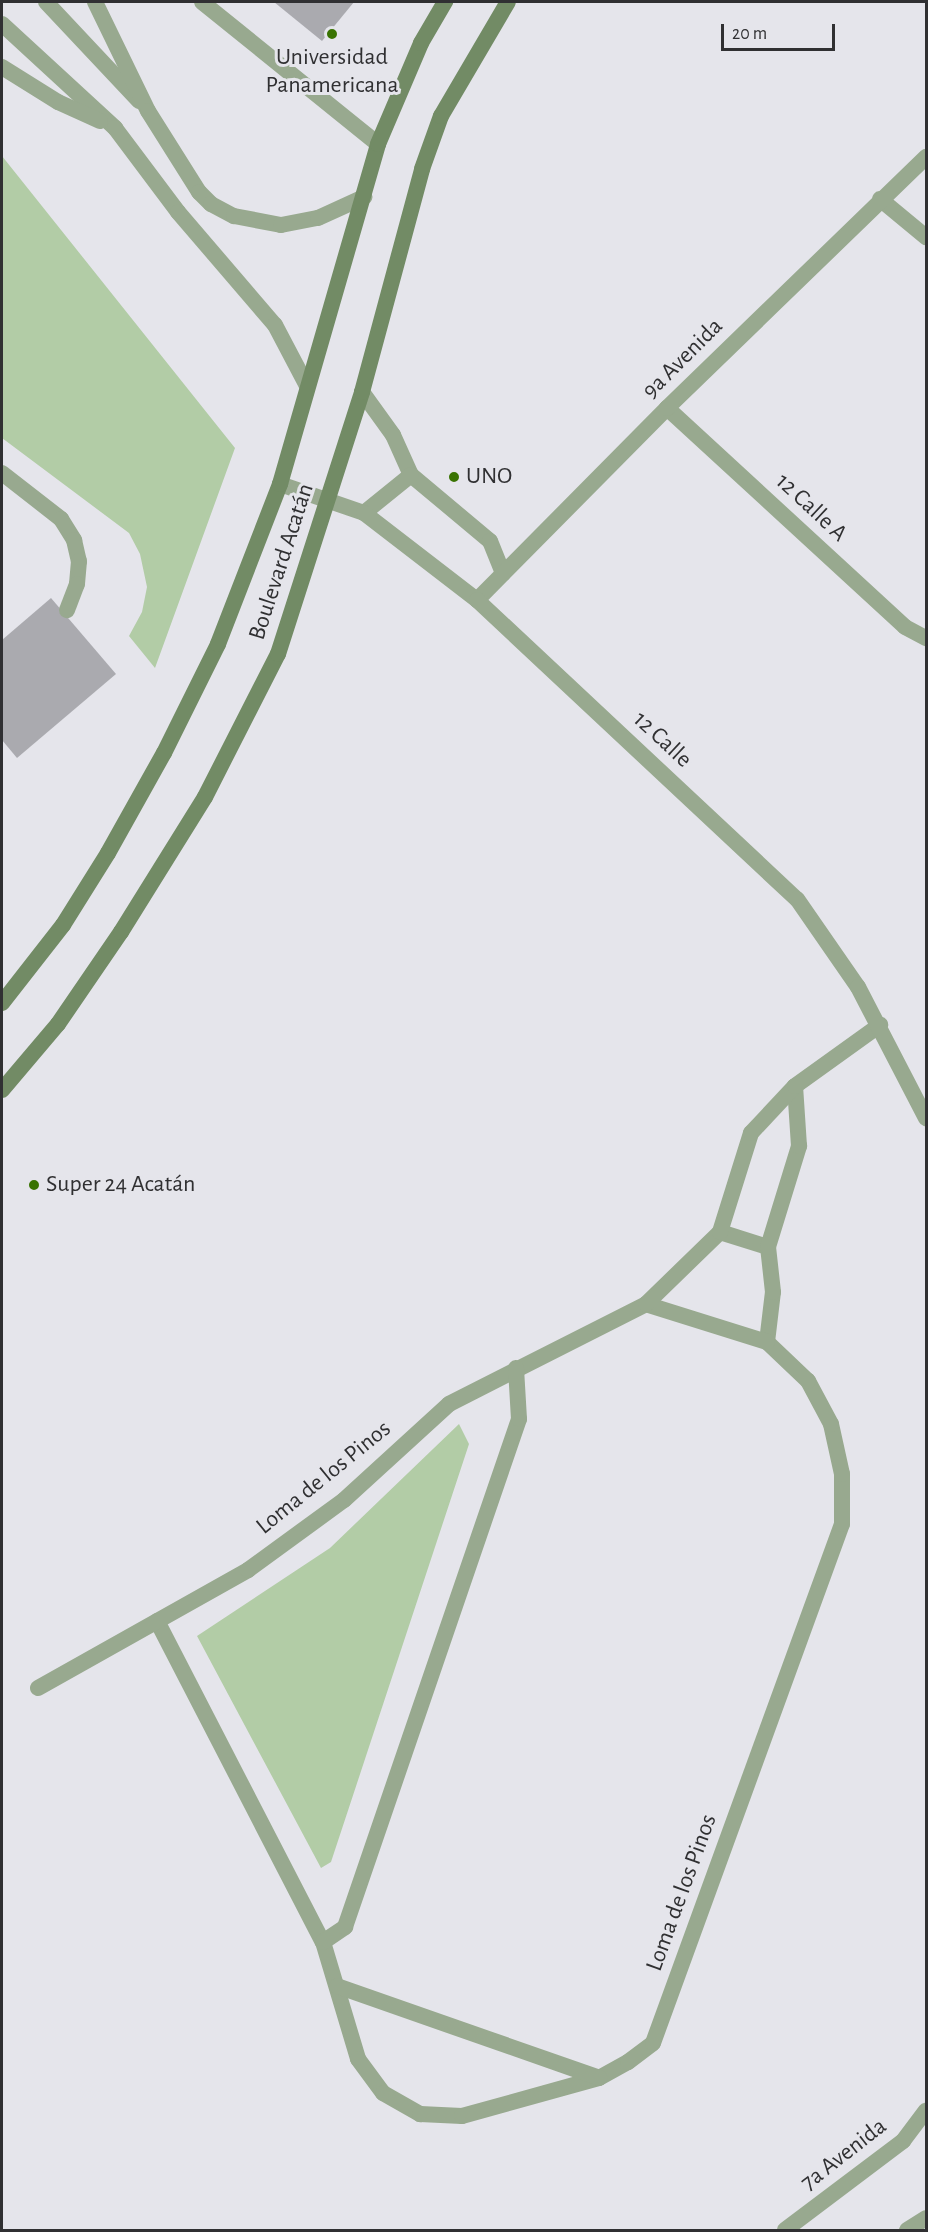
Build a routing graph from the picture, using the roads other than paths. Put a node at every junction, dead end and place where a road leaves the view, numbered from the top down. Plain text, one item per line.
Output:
1 (46, 2) edge
2 (95, 2) edge
3 (202, 2) edge
4 (445, 2) edge
5 (508, 2) edge
6 (2, 24) edge
7 (2, 67) edge
8 (148, 111) junction
9 (115, 128) junction
10 (378, 144) junction
11 (927, 158) edge
12 (364, 197) junction
13 (880, 199) junction
14 (927, 237) edge
15 (307, 386) junction
16 (362, 392) junction
17 (667, 408) junction
18 (2, 473) edge
19 (411, 475) junction
20 (280, 484) junction
21 (328, 500) junction
22 (364, 513) junction
23 (503, 574) junction
24 (477, 600) junction
25 (67, 610) dead end
26 (927, 638) edge
27 (2, 1003) edge
28 (880, 1025) junction
29 (795, 1086) junction
30 (2, 1090) edge
31 (927, 1118) edge
32 (720, 1232) junction
33 (768, 1247) junction
34 (646, 1304) junction
35 (767, 1342) junction
36 (516, 1368) junction
37 (157, 1621) junction
38 (38, 1688) dead end
39 (323, 1942) junction
40 (336, 1986) junction
41 (599, 2078) junction
42 (927, 2111) edge
43 (927, 2218) edge
44 (785, 2230) edge
45 (907, 2230) edge

1 - 8 street
2 - 8 street
3 - 10 street
4 - 10 main road, Boulevard Acatán
5 - 16 main road, Boulevard Acatán
6 - 9 street
7 - 9 street
8 - 12 street
9 - 15 street
10 - 12 main road, Boulevard Acatán
11 - 13 street, 9a Avenida
12 - 15 main road, Boulevard Acatán
13 - 14 street
13 - 17 street, 9a Avenida
15 - 20 main road, Boulevard Acatán
16 - 19 street
16 - 21 main road, Boulevard Acatán
17 - 23 street, 9a Avenida
17 - 26 street, 12 Calle A
18 - 25 street
19 - 22 street
19 - 23 street
20 - 21 street, 12 Calle
20 - 27 main road, Boulevard Acatán
21 - 22 street, 12 Calle
21 - 30 main road, Boulevard Acatán
22 - 24 street, 12 Calle
23 - 24 street, 9a Avenida
24 - 28 street, 12 Calle
28 - 29 street, Loma de los Pinos
28 - 31 street, 12 Calle
29 - 32 street, Loma de los Pinos
29 - 33 street
32 - 33 street
32 - 34 street, Loma de los Pinos
33 - 35 street
34 - 35 street, Loma de los Pinos
34 - 36 street, Loma de los Pinos
35 - 41 street, Loma de los Pinos
36 - 37 street, Loma de los Pinos
36 - 39 street
37 - 38 street, Loma de los Pinos
37 - 39 street, Loma de los Pinos
39 - 40 street, Loma de los Pinos
40 - 41 street
40 - 41 street, Loma de los Pinos
42 - 44 street, 7a Avenida
43 - 45 street

